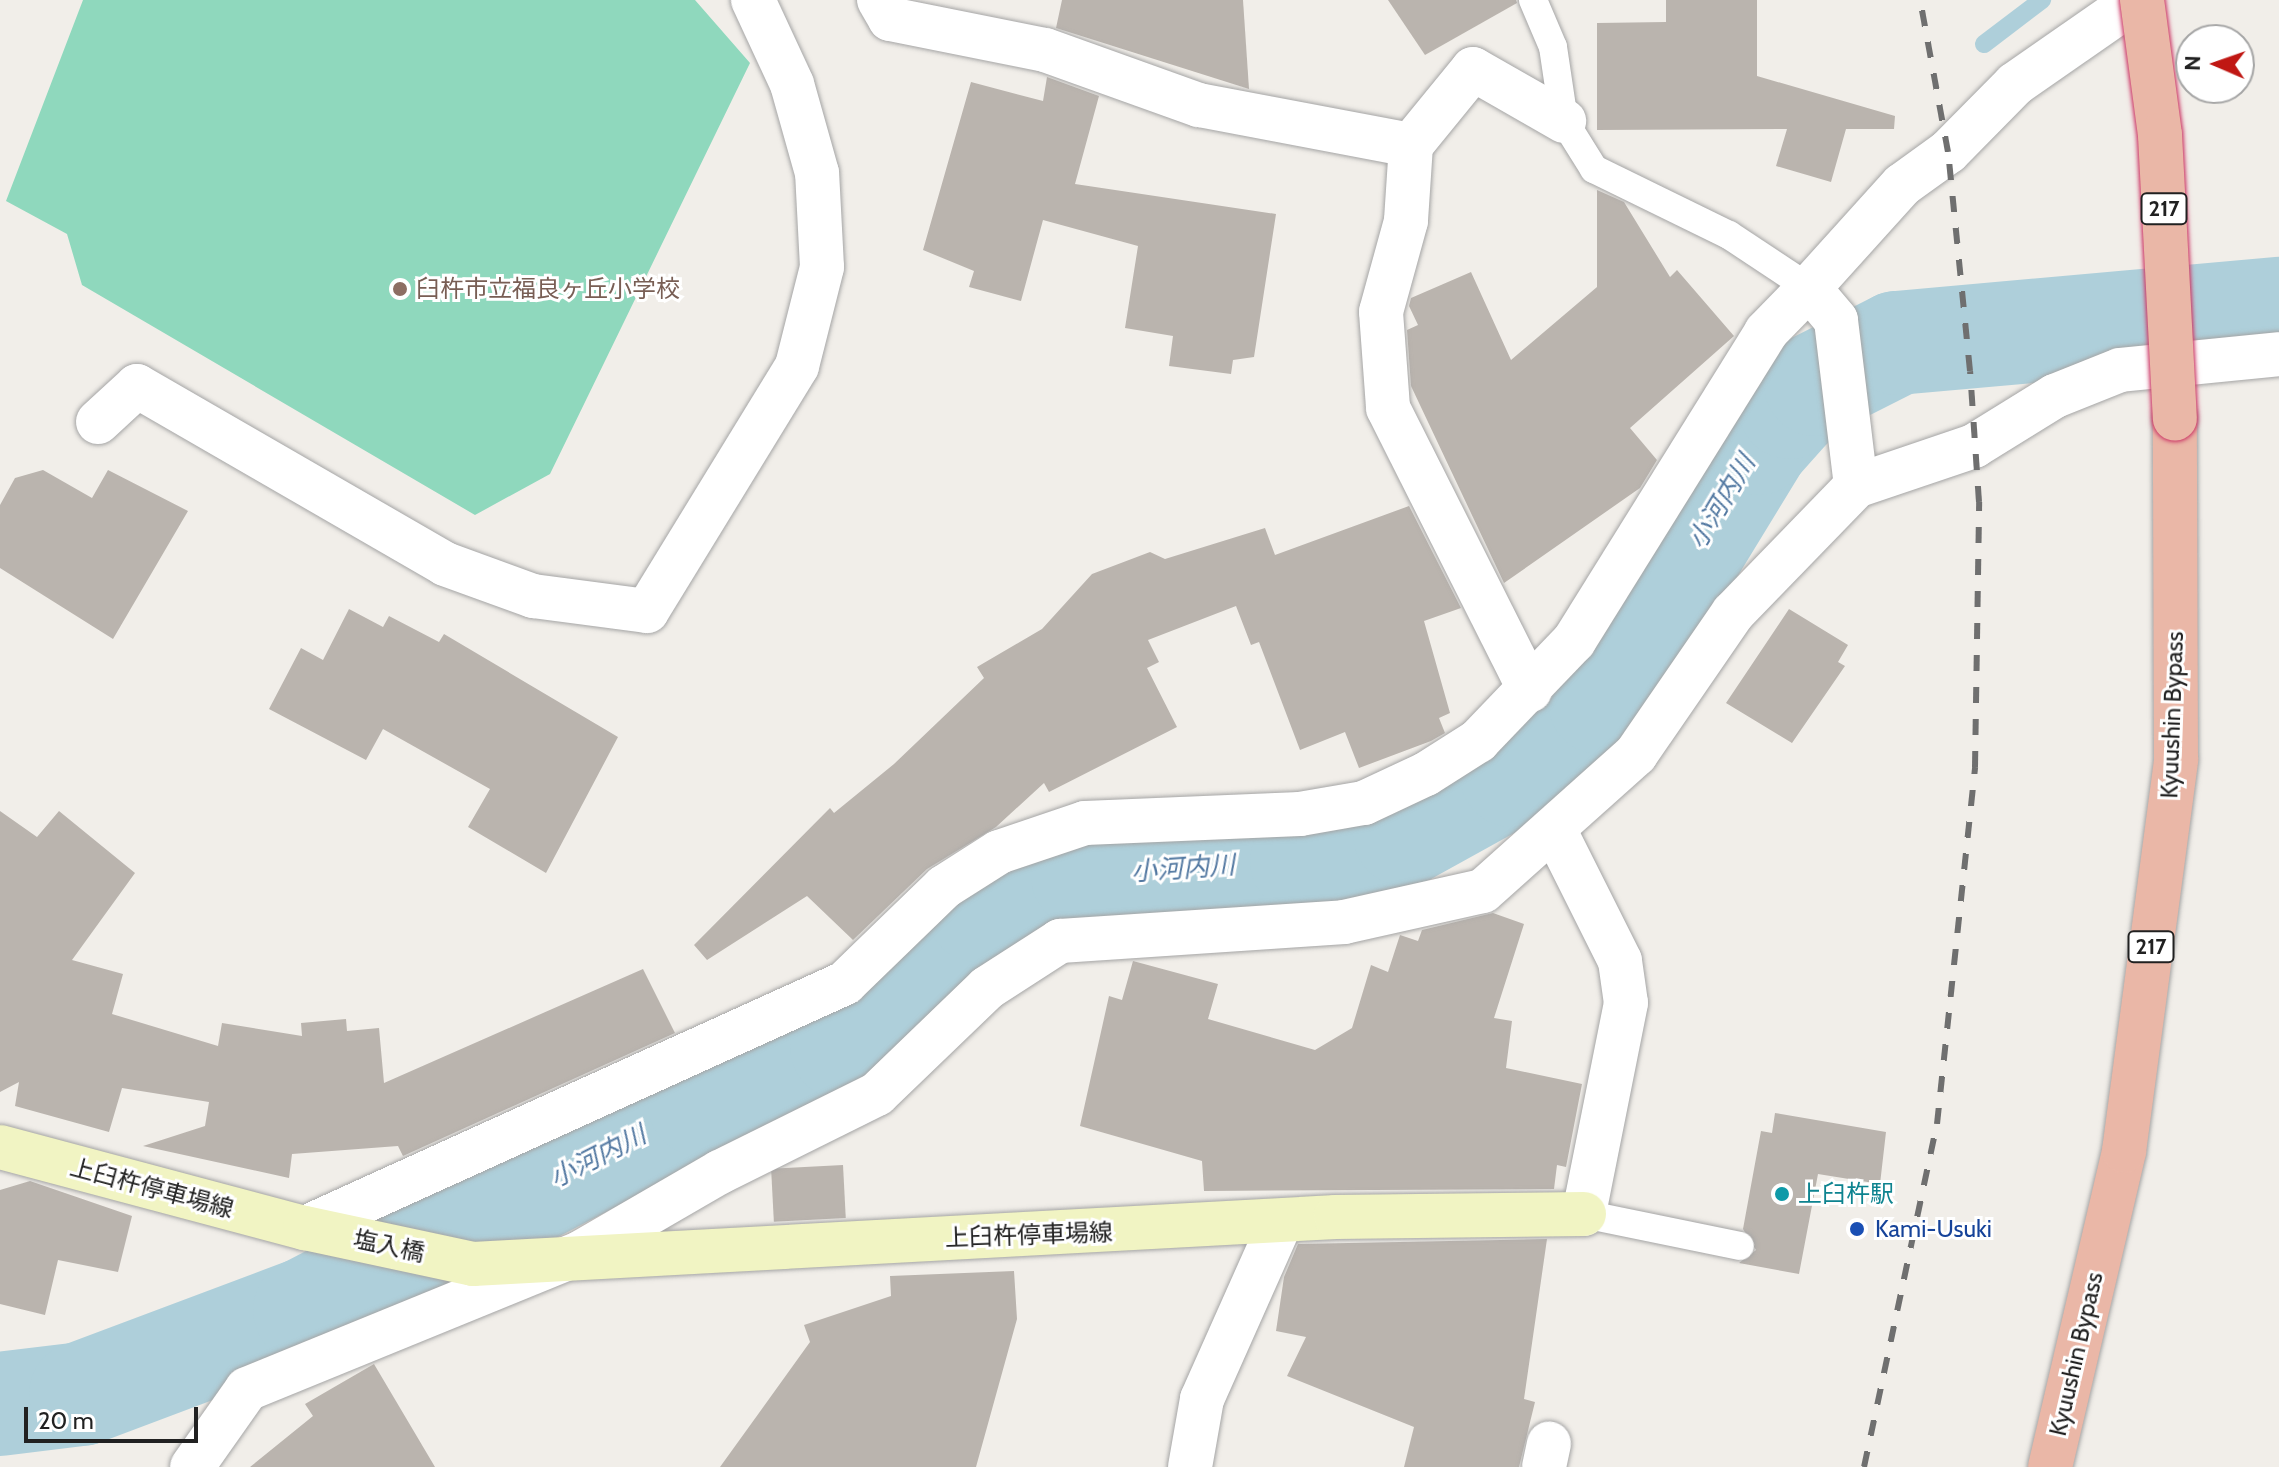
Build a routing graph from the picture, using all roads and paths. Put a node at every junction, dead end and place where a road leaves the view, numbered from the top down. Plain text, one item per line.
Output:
1 (753, 0) edge
2 (879, 0) edge
3 (1533, 0) edge
4 (2139, 0) edge
5 (1564, 121) junction
6 (1411, 145) junction
7 (1822, 304) junction
8 (2279, 354) edge
9 (98, 422) dead end
10 (1856, 486) junction
11 (1530, 690) junction
12 (1555, 831) junction
13 (0, 1147) edge
14 (1584, 1214) junction
15 (1280, 1224) junction
16 (305, 1228) junction
17 (1740, 1246) dead end
18 (580, 1253) junction
19 (473, 1264) joint
20 (192, 1467) edge
21 (1190, 1467) edge
22 (2050, 1467) edge

1 - 9 street
2 - 6 street
3 - 5 lane
4 - 7 street
4 - 22 highway, Kyuushin Bypass / 217, bridge
5 - 6 street
5 - 7 lane
6 - 11 street
7 - 10 street
7 - 11 street
8 - 10 street
10 - 12 street
11 - 16 street
12 - 14 street
12 - 18 street
13 - 16 main road, 上臼杵停車場線
14 - 15 main road, 上臼杵停車場線
14 - 17 lane
15 - 18 main road, 上臼杵停車場線
15 - 21 street
16 - 19 main road, 塩入橋
18 - 19 main road, 上臼杵停車場線
18 - 20 street

